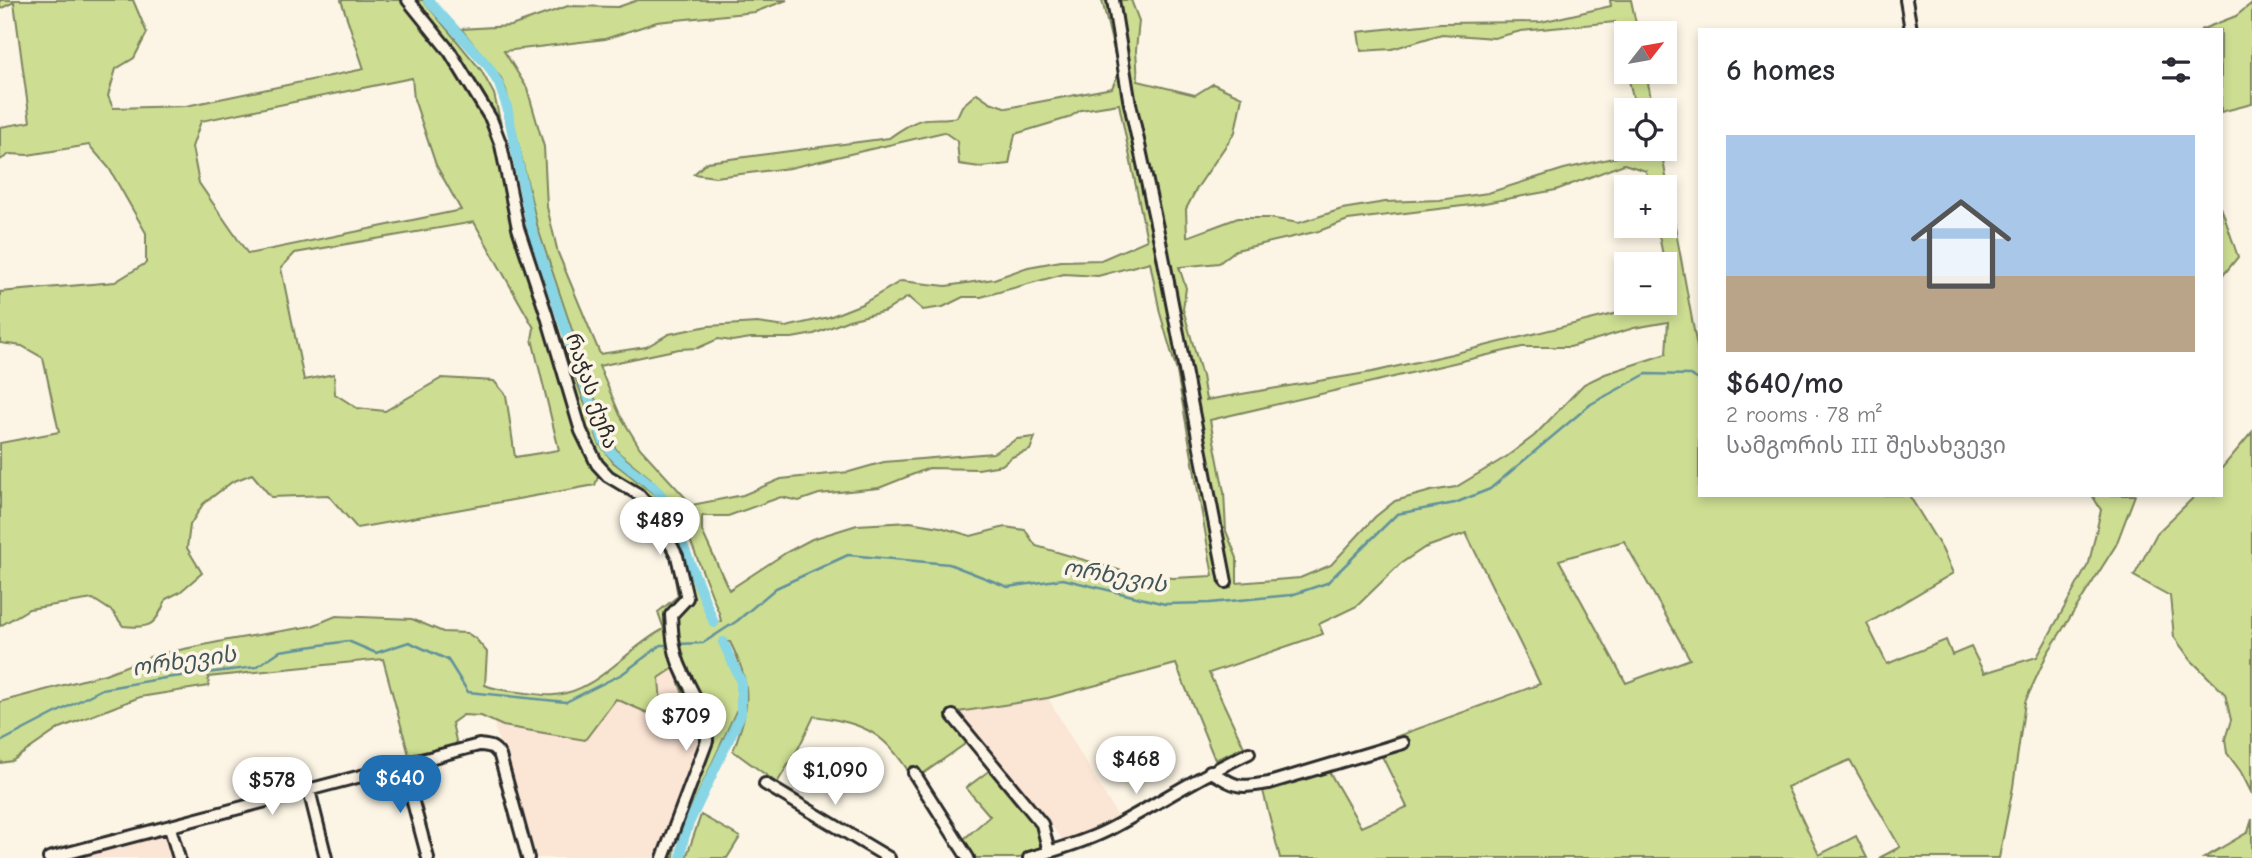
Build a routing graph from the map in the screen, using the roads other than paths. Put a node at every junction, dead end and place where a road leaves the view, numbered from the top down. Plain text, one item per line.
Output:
1 (408, 0) edge
2 (1112, 0) edge
3 (1906, 0) edge
4 (1911, 28) edge
5 (1226, 582) dead end
6 (953, 716) dead end
7 (1403, 743) dead end
8 (1249, 754) dead end
9 (403, 765) junction
10 (1209, 772) junction
11 (914, 773) dead end
12 (765, 784) dead end
13 (309, 790) junction
14 (170, 828) junction
15 (1049, 852) junction
16 (49, 858) edge
17 (179, 858) edge
18 (326, 858) edge
19 (428, 858) edge
20 (528, 858) edge
21 (663, 858) edge
22 (889, 858) edge
23 (968, 858) edge
24 (1029, 858) edge

1 - 21 street, რაჭას ქუჩა
2 - 5 street
3 - 4 street
6 - 15 street
7 - 10 street
8 - 10 street
9 - 13 street
9 - 19 street
9 - 20 street
10 - 15 street
11 - 23 street
12 - 22 street
13 - 14 street
13 - 18 street
14 - 16 street
14 - 17 street
15 - 24 street

